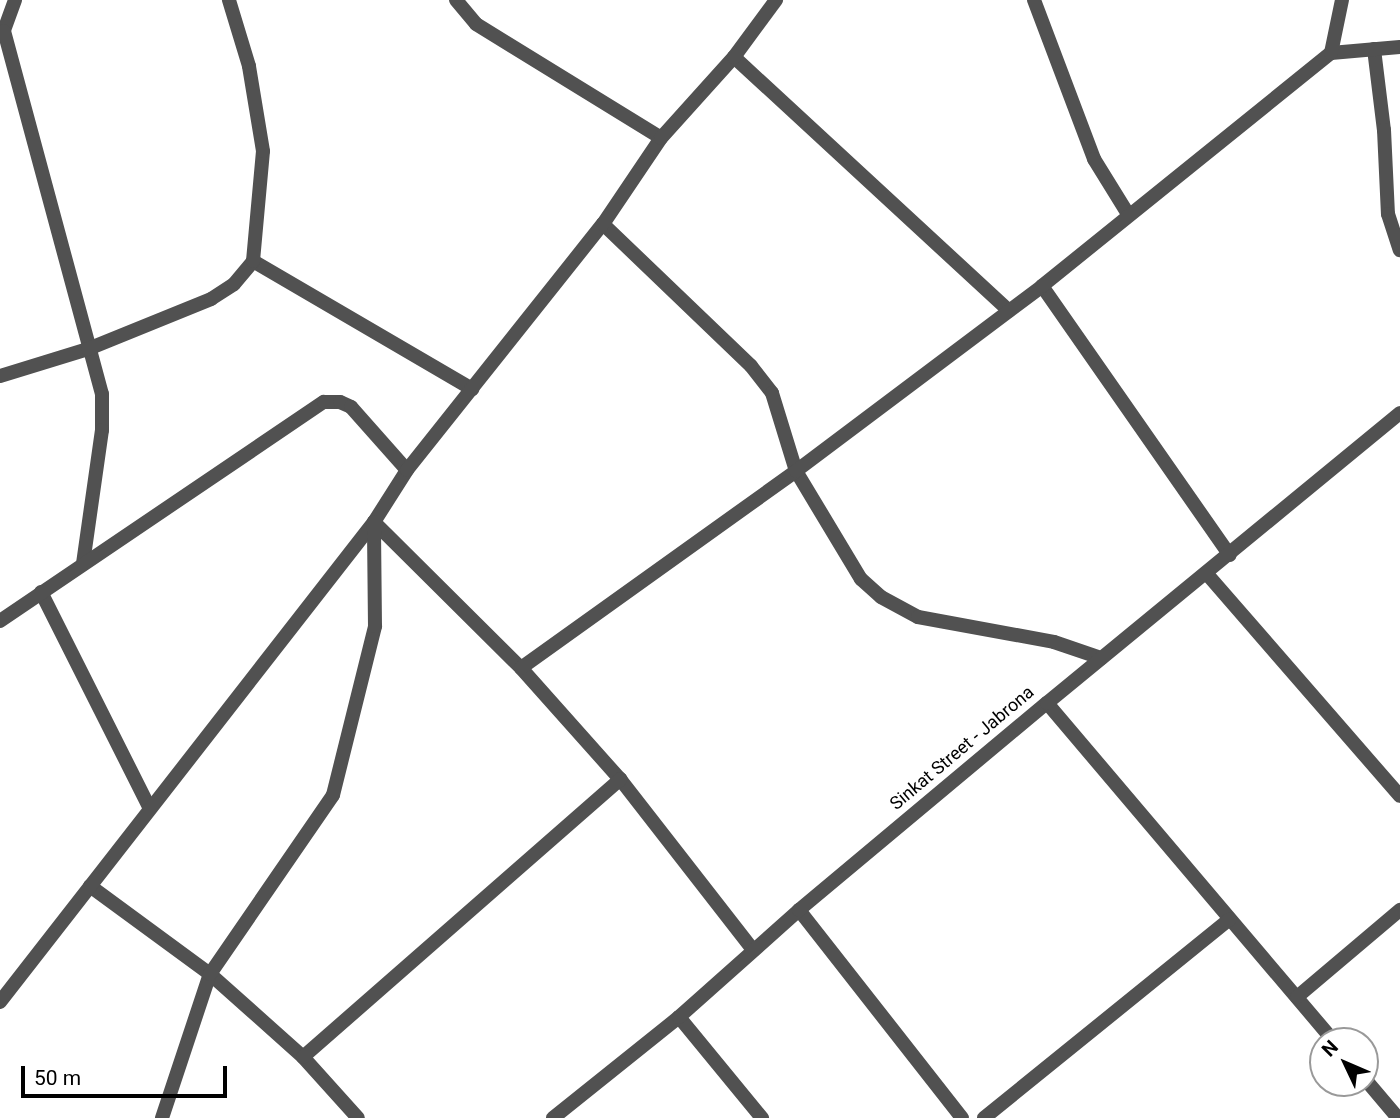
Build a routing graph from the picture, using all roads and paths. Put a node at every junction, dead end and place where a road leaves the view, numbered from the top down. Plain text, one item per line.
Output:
1 (15, 0) edge
2 (229, 0) edge
3 (456, 0) edge
4 (776, 0) edge
5 (1034, 0) edge
6 (1342, 0) edge
7 (2, 35) edge
8 (1400, 47) edge
9 (1374, 49) junction
10 (1331, 53) junction
11 (734, 57) junction
12 (661, 138) junction
13 (1128, 214) junction
14 (603, 224) junction
15 (1400, 250) edge
16 (253, 261) junction
17 (1042, 286) junction
18 (1009, 311) junction
19 (88, 349) junction
20 (0, 376) edge
21 (472, 389) junction
22 (1400, 413) edge
23 (407, 470) junction
24 (796, 471) junction
25 (374, 522) junction
26 (1230, 555) junction
27 (83, 563) junction
28 (1207, 574) junction
29 (41, 592) junction
30 (0, 621) edge
31 (1101, 658) junction
32 (521, 668) junction
33 (1047, 703) junction
34 (620, 779) junction
35 (1400, 796) edge
36 (149, 807) junction
37 (90, 886) junction
38 (799, 910) junction
39 (1400, 910) edge
40 (1230, 919) junction
41 (753, 950) junction
42 (210, 974) junction
43 (1297, 997) junction
44 (0, 1002) edge
45 (679, 1017) junction
46 (1322, 1027) edge
47 (303, 1056) junction
48 (1379, 1096) edge
49 (162, 1118) edge
50 (358, 1118) edge
51 (553, 1118) edge
52 (762, 1118) edge
53 (962, 1118) edge
54 (984, 1118) edge
55 (1398, 1118) edge

1 - 7 street
2 - 16 street
3 - 12 street
4 - 11 street
5 - 13 street
6 - 10 street
7 - 19 street
8 - 9 street
9 - 10 street
9 - 15 street
10 - 13 street
11 - 12 street
11 - 18 street
12 - 14 street
13 - 17 street
14 - 21 street
14 - 24 street
16 - 19 street
16 - 21 street
17 - 18 street
17 - 26 street
18 - 24 street
19 - 20 street
19 - 27 street
21 - 23 street
22 - 26 street, Sinkat Street - Jabrona
23 - 25 street
23 - 27 street
24 - 31 street
24 - 32 street
25 - 32 street
25 - 36 street
25 - 42 street
26 - 28 street, Sinkat Street - Jabrona
27 - 29 street
28 - 31 street, Sinkat Street - Jabrona
28 - 35 street
29 - 30 street
29 - 36 street
31 - 33 street, Sinkat Street - Jabrona
32 - 34 street
33 - 38 street, Sinkat Street - Jabrona
33 - 40 street
34 - 41 street
34 - 47 street
36 - 37 street
37 - 42 street
37 - 44 street
38 - 41 street, Sinkat Street - Jabrona
38 - 53 street
39 - 43 street
40 - 43 street
40 - 54 street
41 - 45 street, Sinkat Street - Jabrona
42 - 47 street
42 - 49 street
43 - 46 street
45 - 51 street, Sinkat Street - Jabrona
45 - 52 street
47 - 50 street
48 - 55 street

